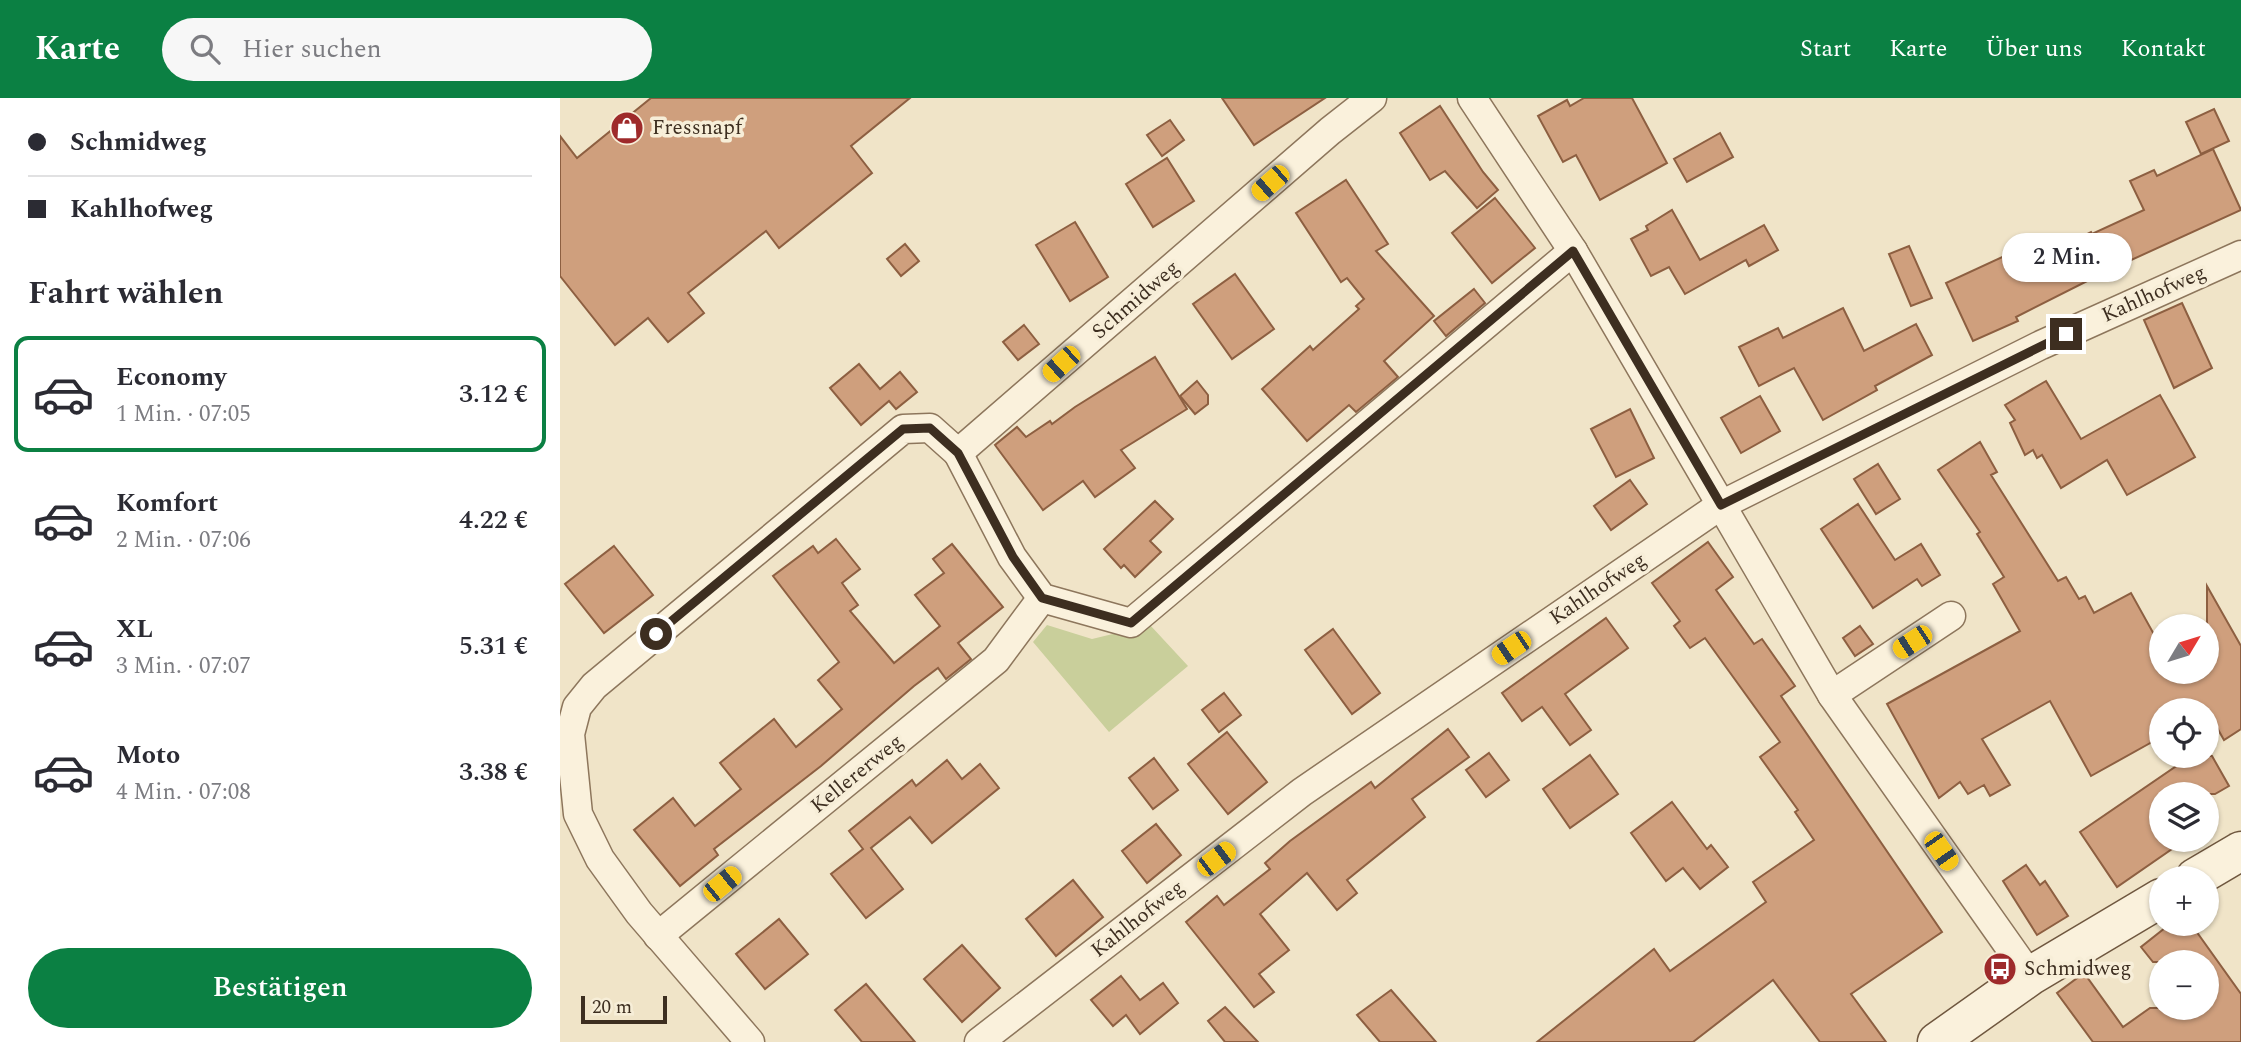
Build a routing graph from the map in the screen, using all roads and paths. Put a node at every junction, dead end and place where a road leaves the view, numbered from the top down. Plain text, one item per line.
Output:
1 (1371, 98) edge
2 (1472, 98) edge
3 (1573, 251) junction
4 (2241, 255) edge
5 (958, 453) junction
6 (1721, 505) junction
7 (1042, 598) junction
8 (1951, 616) dead end
9 (1832, 695) junction
10 (2241, 851) edge
11 (2215, 866) edge
12 (2149, 905) edge
13 (659, 936) junction
14 (2030, 976) junction
15 (750, 1042) edge
16 (979, 1042) edge
17 (1937, 1042) edge

1 - 5 street, Schmidweg
2 - 3 street
3 - 6 street
3 - 7 street
4 - 6 street, Kahlhofweg
5 - 7 street
5 - 13 street
6 - 9 street
6 - 16 street, Kahlhofweg
7 - 13 street, Kellererweg
8 - 9 street
9 - 14 street
10 - 11 main road
12 - 14 main road
13 - 15 street
14 - 17 main road

